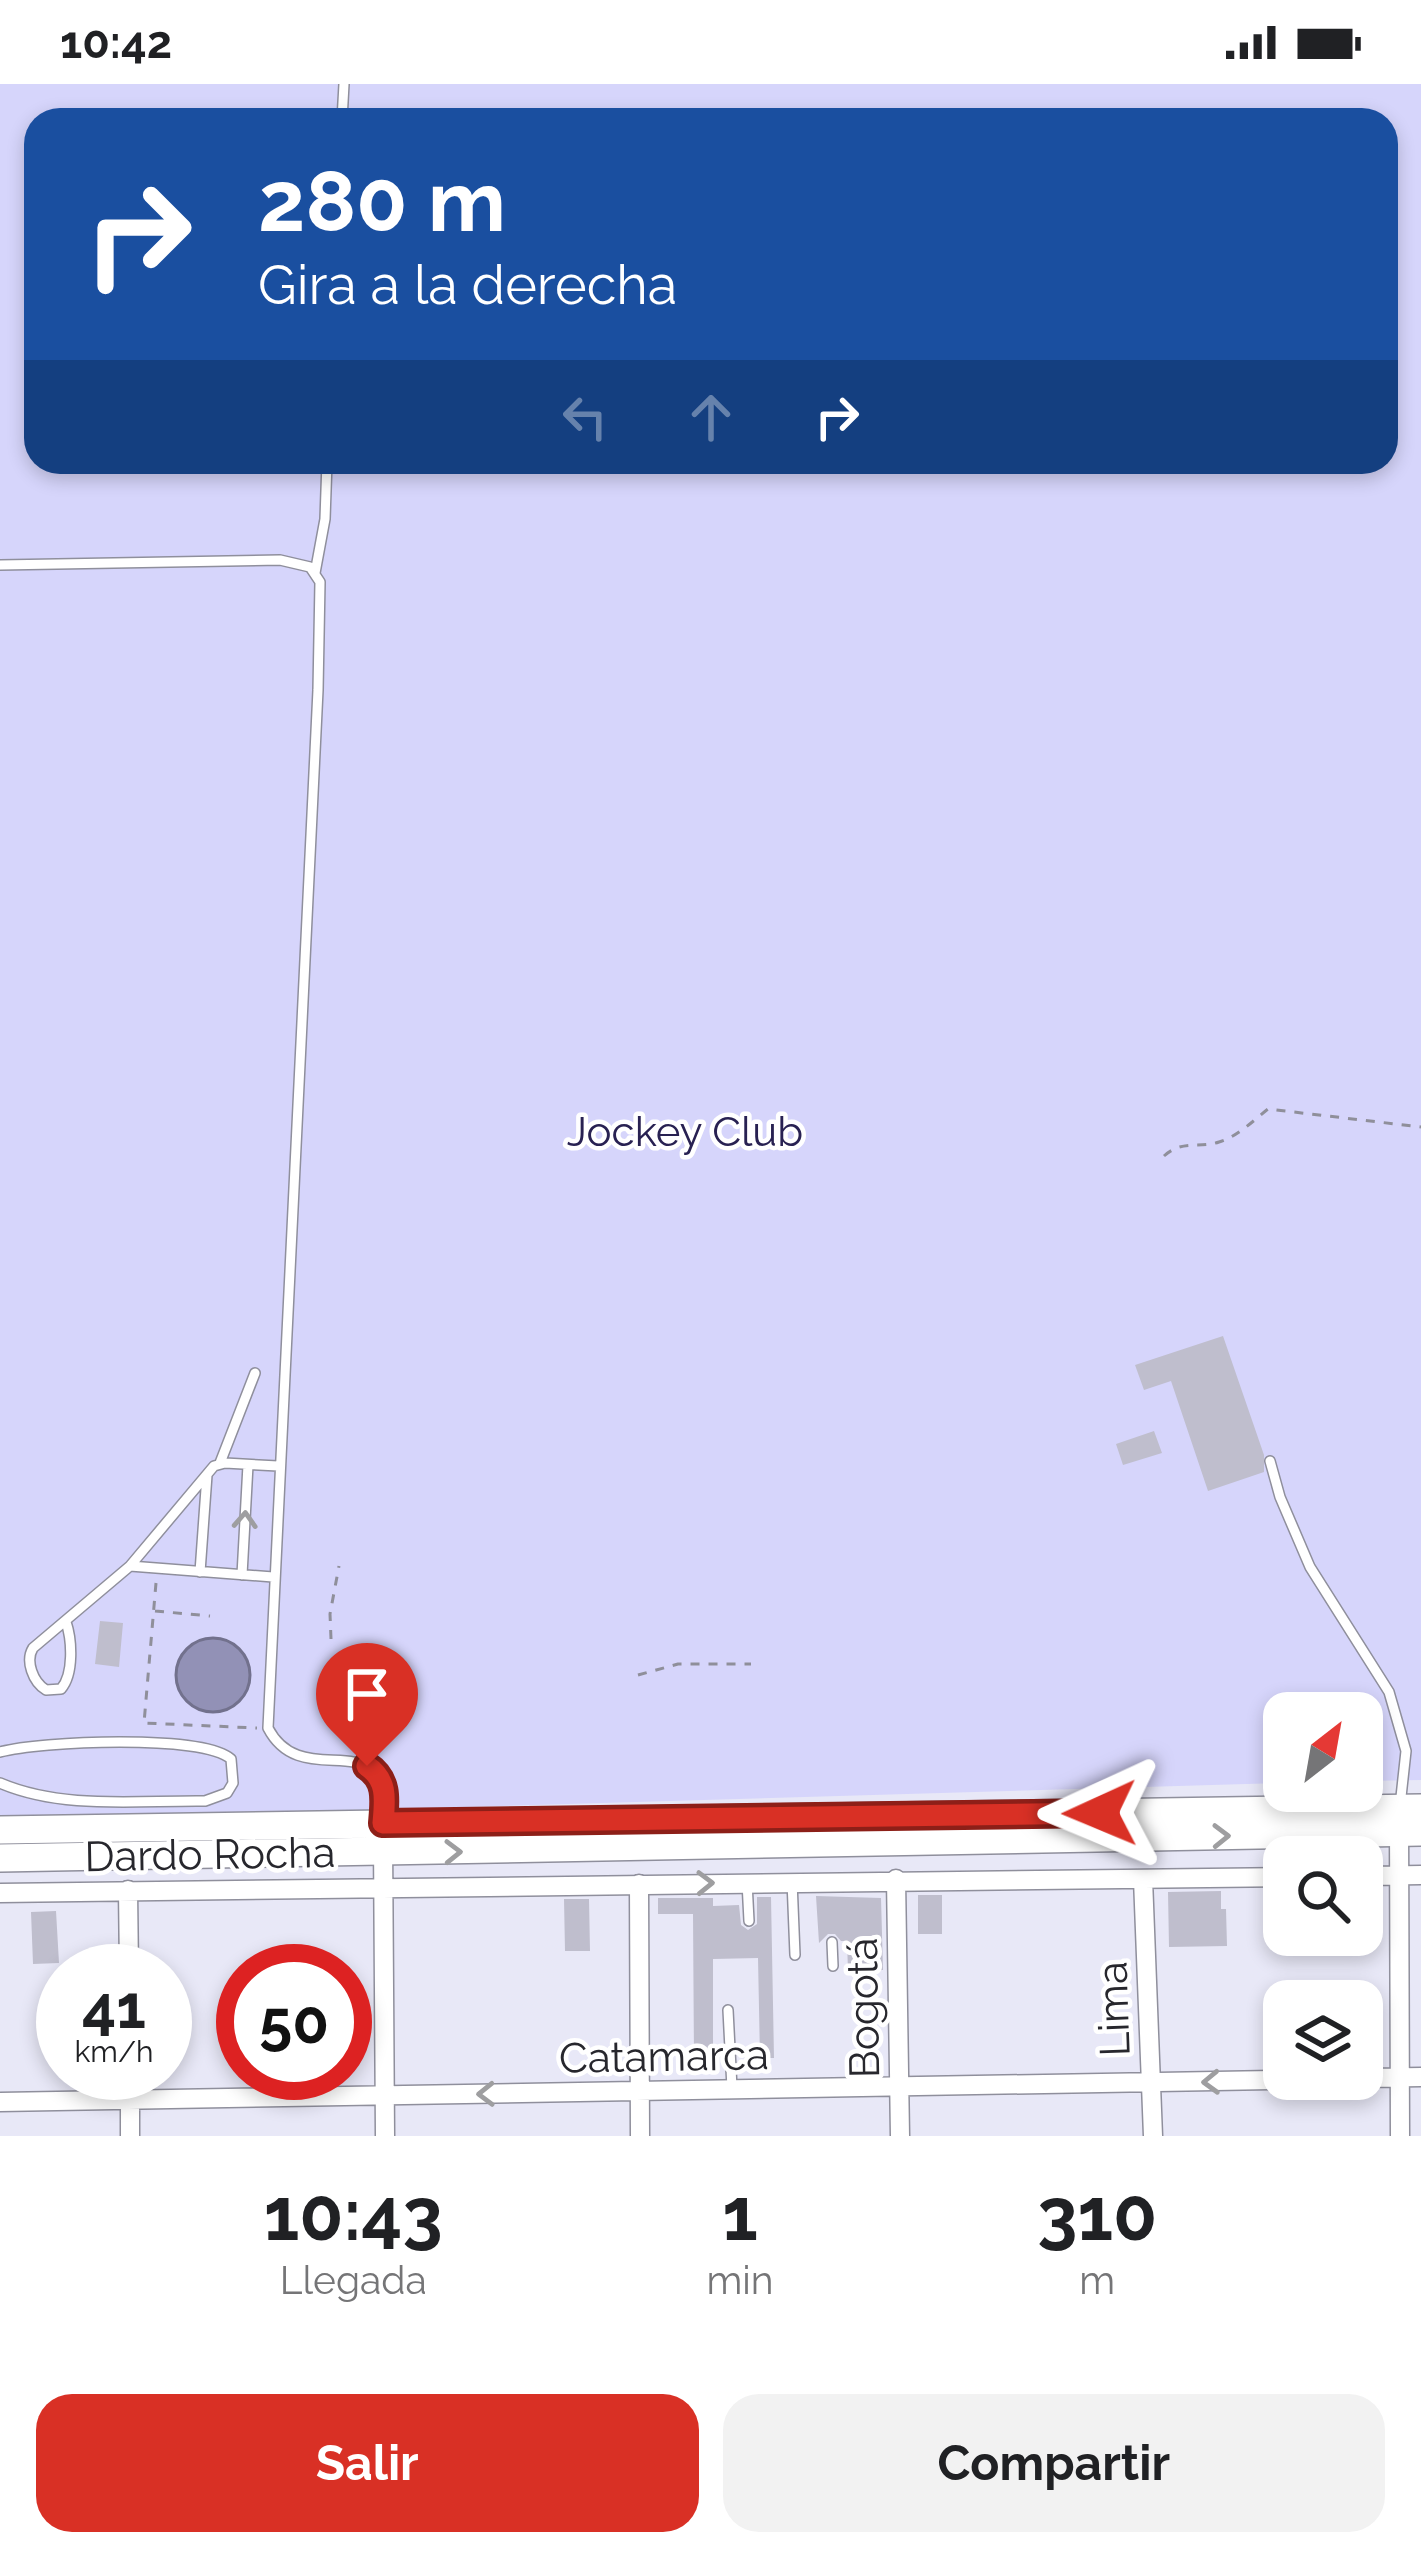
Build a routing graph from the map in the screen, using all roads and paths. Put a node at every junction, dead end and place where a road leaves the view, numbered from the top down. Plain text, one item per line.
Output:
1 (327, 474) edge
2 (0, 565) edge
3 (316, 573) junction
4 (1421, 1127) edge
5 (1164, 1156) dead end
6 (256, 1373) dead end
7 (1270, 1461) dead end
8 (220, 1463) junction
9 (248, 1465) junction
10 (278, 1466) junction
11 (207, 1475) junction
12 (130, 1566) junction
13 (338, 1566) dead end
14 (157, 1569) junction
15 (200, 1572) junction
16 (242, 1575) junction
17 (273, 1577) junction
18 (153, 1611) junction
19 (210, 1616) dead end
20 (66, 1622) junction
21 (331, 1639) dead end
22 (751, 1664) dead end
23 (638, 1675) dead end
24 (268, 1728) junction
25 (0, 1753) edge
26 (0, 1783) edge
27 (1410, 1820) edge
28 (383, 1823) junction
29 (0, 1830) edge
30 (382, 1854) junction
31 (0, 1858) edge
32 (1383, 1875) edge
33 (1398, 1875) junction
34 (1421, 1875) edge
35 (1263, 1877) edge
36 (896, 1879) junction
37 (1143, 1879) junction
38 (792, 1881) junction
39 (747, 1882) junction
40 (639, 1884) junction
41 (383, 1888) junction
42 (128, 1890) junction
43 (0, 1893) edge
44 (748, 1921) dead end
45 (832, 1942) dead end
46 (129, 1944) edge
47 (795, 1955) dead end
48 (833, 1966) dead end
49 (728, 2010) dead end
50 (1383, 2077) edge
51 (1400, 2077) junction
52 (1421, 2077) edge
53 (1263, 2081) edge
54 (1152, 2084) junction
55 (902, 2088) junction
56 (732, 2091) junction
57 (641, 2092) junction
58 (384, 2096) junction
59 (192, 2099) edge
60 (130, 2100) joint
61 (0, 2102) edge
62 (130, 2136) edge
63 (385, 2136) edge
64 (640, 2136) edge
65 (901, 2136) edge
66 (1153, 2136) edge
67 (1400, 2136) edge

1 - 3 lane
2 - 3 lane
3 - 10 lane
4 - 5 path
6 - 8 lane
7 - 27 lane
8 - 9 lane
8 - 11 lane
9 - 10 lane
16 -> 9 lane
10 - 17 lane
11 - 12 lane
11 - 15 lane
12 - 14 lane
12 - 20 lane
13 - 21 path
14 - 15 lane
14 - 18 path
15 - 16 lane
16 - 17 lane
17 - 24 lane
18 - 19 path
18 - 24 path
20 - 20 lane
22 - 23 path
24 - 28 lane
25 - 26 lane
27 - 28 main road
30 -> 27 main road
27 - 33 street
28 - 29 main road
28 - 30 street
30 - 31 main road
30 - 41 street
32 - 33 street
33 - 34 street
33 - 51 street
35 - 37 street, Dardo Rocha
36 - 37 street, Dardo Rocha
36 - 38 street, Dardo Rocha
36 - 55 street, Bogotá
37 - 54 street, Lima
38 - 39 street, Dardo Rocha
38 - 47 lane
40 -> 39 street, Dardo Rocha
39 - 44 lane
40 - 41 street, Dardo Rocha
40 - 57 street
41 - 42 street, Dardo Rocha
41 - 58 street
42 - 43 street, Dardo Rocha
42 - 46 street
45 - 48 lane
49 - 56 lane
50 - 51 street
51 - 52 street
51 - 67 street
53 -> 54 street, Catamarca
54 - 55 street, Catamarca
54 - 66 street, Lima
55 - 56 street, Catamarca
55 - 65 street, Bogotá
56 - 57 street, Catamarca
57 -> 58 street, Catamarca
57 - 64 street
58 - 59 street, Catamarca
58 - 63 street
60 - 61 street, Catamarca
60 - 62 street

